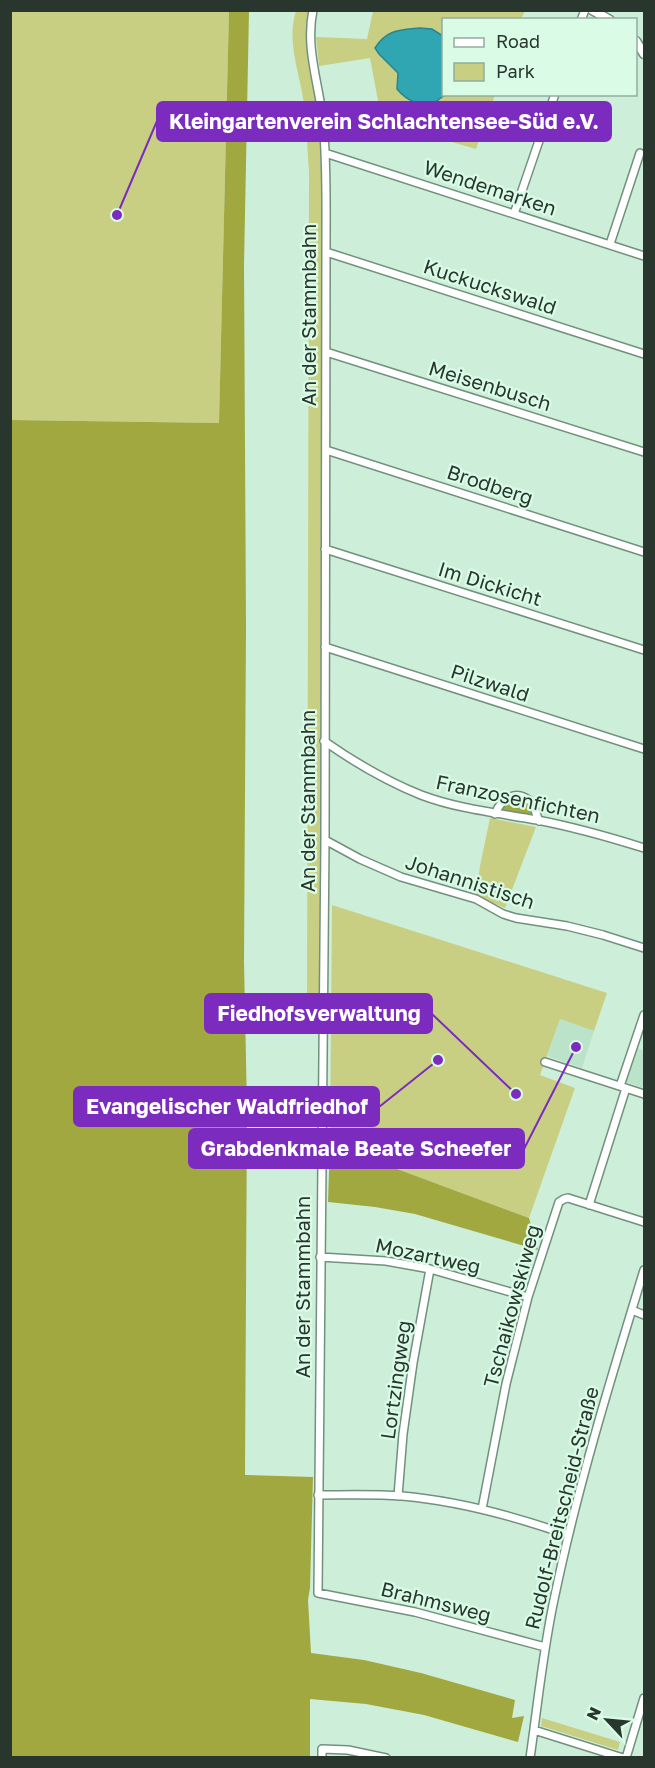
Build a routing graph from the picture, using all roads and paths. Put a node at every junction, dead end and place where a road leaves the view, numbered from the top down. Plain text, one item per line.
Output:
1 (313, 10) edge
2 (592, 10) edge
3 (606, 18) edge
4 (554, 96) edge
5 (325, 153) junction
6 (640, 153) dead end
7 (514, 214) junction
8 (610, 244) junction
9 (326, 252) junction
10 (645, 256) edge
11 (326, 352) junction
12 (645, 354) edge
13 (326, 450) junction
14 (645, 452) edge
15 (325, 549) junction
16 (645, 552) edge
17 (325, 647) junction
18 (645, 650) edge
19 (324, 741) junction
20 (645, 749) edge
21 (495, 814) junction
22 (539, 821) junction
23 (325, 840) junction
24 (645, 848) edge
25 (645, 948) edge
26 (645, 1015) edge
27 (545, 1062) dead end
28 (623, 1087) junction
29 (645, 1094) edge
30 (589, 1205) junction
31 (645, 1222) edge
32 (320, 1257) junction
33 (430, 1269) junction
34 (645, 1270) edge
35 (528, 1297) junction
36 (632, 1310) junction
37 (645, 1315) edge
38 (318, 1495) junction
39 (399, 1496) junction
40 (482, 1509) junction
41 (568, 1535) junction
42 (318, 1593) joint
43 (545, 1647) junction
44 (645, 1698) edge
45 (534, 1730) junction
46 (322, 1758) edge
47 (386, 1758) edge
48 (530, 1758) edge
49 (624, 1758) edge

1 - 5 street, An der Stammbahn
2 - 3 street
4 - 7 street
5 - 7 street, Wendemarken
5 - 9 street, An der Stammbahn
6 - 8 street
7 - 8 street, Wendemarken
8 - 10 street, Wendemarken
9 - 11 street, An der Stammbahn
9 - 12 street, Kuckuckswald
11 - 13 street, An der Stammbahn
11 - 14 street, Meisenbusch
13 - 15 street, An der Stammbahn
13 - 16 street, Brodberg
15 - 17 street, An der Stammbahn
15 - 18 street, Im Dickicht
17 - 19 street, An der Stammbahn
17 - 20 street, Pilzwald
19 - 21 street, Franzosenfichten
19 - 23 street, An der Stammbahn
21 - 22 street, Franzosenfichten
21 - 22 street
22 - 24 street, Franzosenfichten
23 - 25 street, Johannistisch
23 - 32 street, An der Stammbahn
26 - 28 street
27 - 28 street
28 - 29 street
28 - 30 street
30 - 31 street, Tschaikowskiweg
30 - 35 street, Tschaikowskiweg
32 - 33 street, Mozartweg
32 - 38 street, An der Stammbahn
33 - 35 street, Mozartweg
33 - 39 street, Lortzingweg
34 - 36 street, Rudolf-Breitscheid-Straße
35 - 40 street, Tschaikowskiweg
36 - 37 street
36 - 41 street, Rudolf-Breitscheid-Straße
38 - 39 street
38 - 42 street, An der Stammbahn
39 - 40 street
40 - 41 street
41 - 43 street, Rudolf-Breitscheid-Straße
42 - 43 street, Brahmsweg
43 - 45 street, Rudolf-Breitscheid-Straße
44 - 49 street
45 - 48 street, Rudolf-Breitscheid-Straße
45 - 49 street
46 - 47 street

